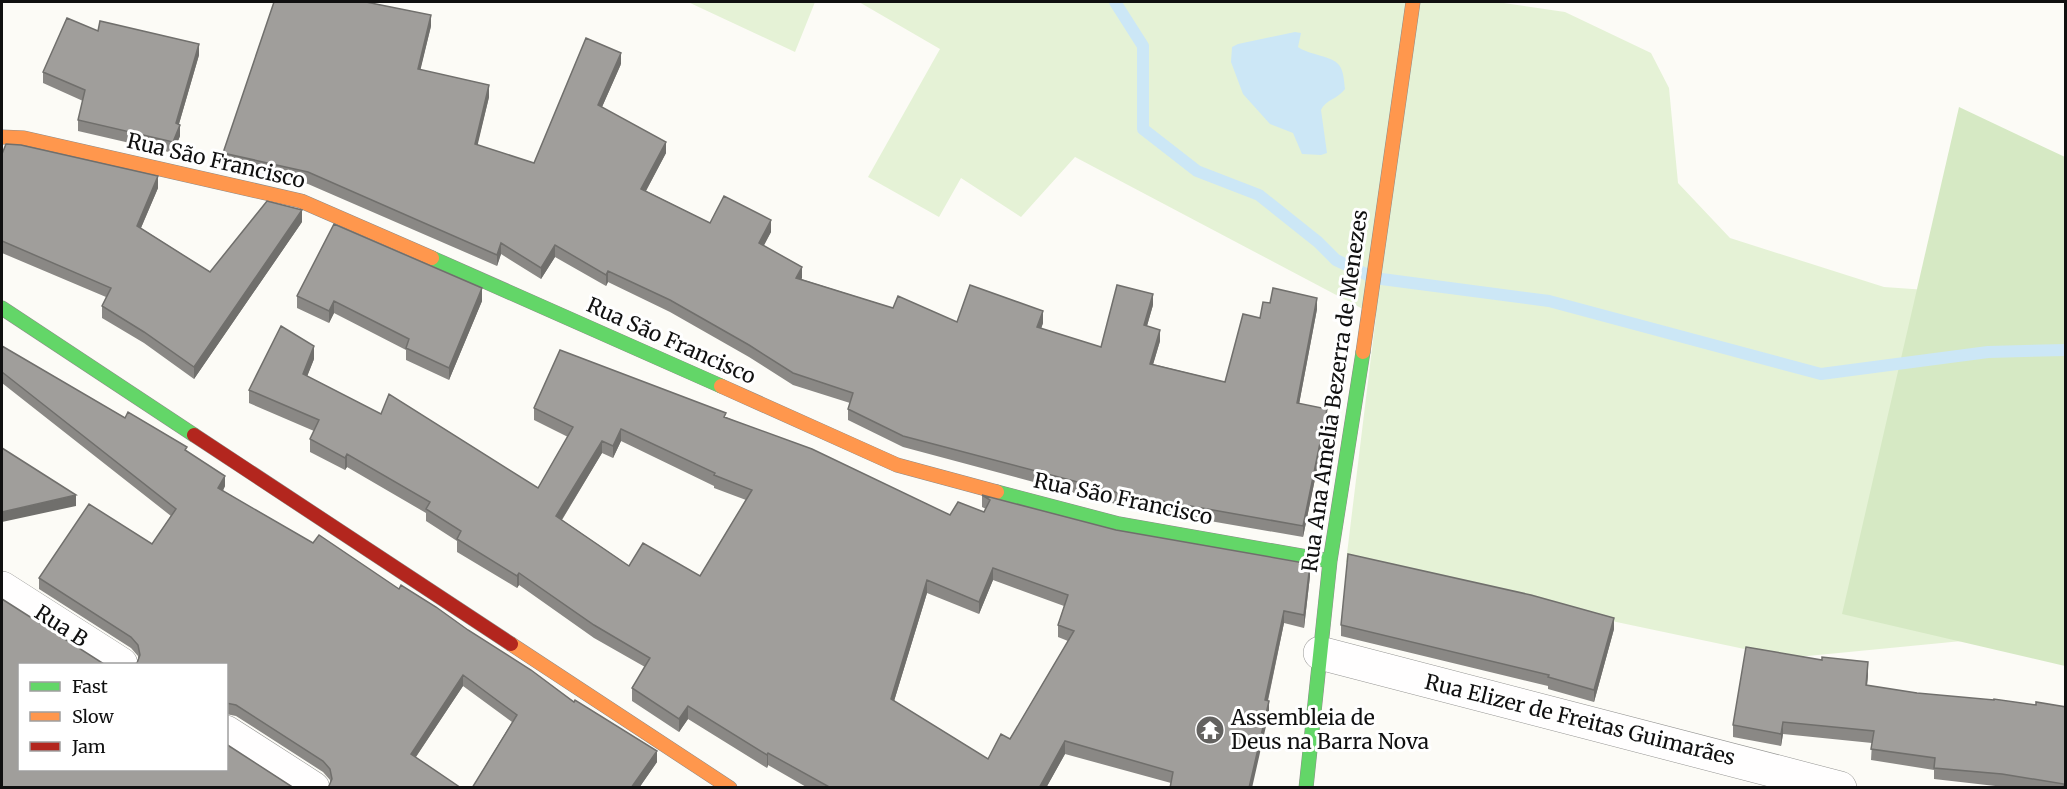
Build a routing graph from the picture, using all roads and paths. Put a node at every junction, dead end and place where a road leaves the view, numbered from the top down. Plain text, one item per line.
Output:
1 (1413, 2) edge
2 (2, 137) edge
3 (2, 308) edge
4 (1330, 561) junction
5 (2, 588) edge
6 (1320, 653) junction
7 (119, 663) edge
8 (228, 733) edge
9 (713, 783) edge
10 (313, 788) edge
11 (1305, 788) edge
12 (1840, 788) edge

1 - 4 street, Rua Ana Amelia Bezerra de Menezes
2 - 4 street, Rua São Francisco
3 - 9 street
4 - 6 street, Rua Ana Amelia Bezerra de Menezes
5 - 7 street, Rua B
6 - 11 street, Rua Ana Amelia Bezerra de Menezes
6 - 12 street, Rua Elizer de Freitas Guimarães
8 - 10 street

